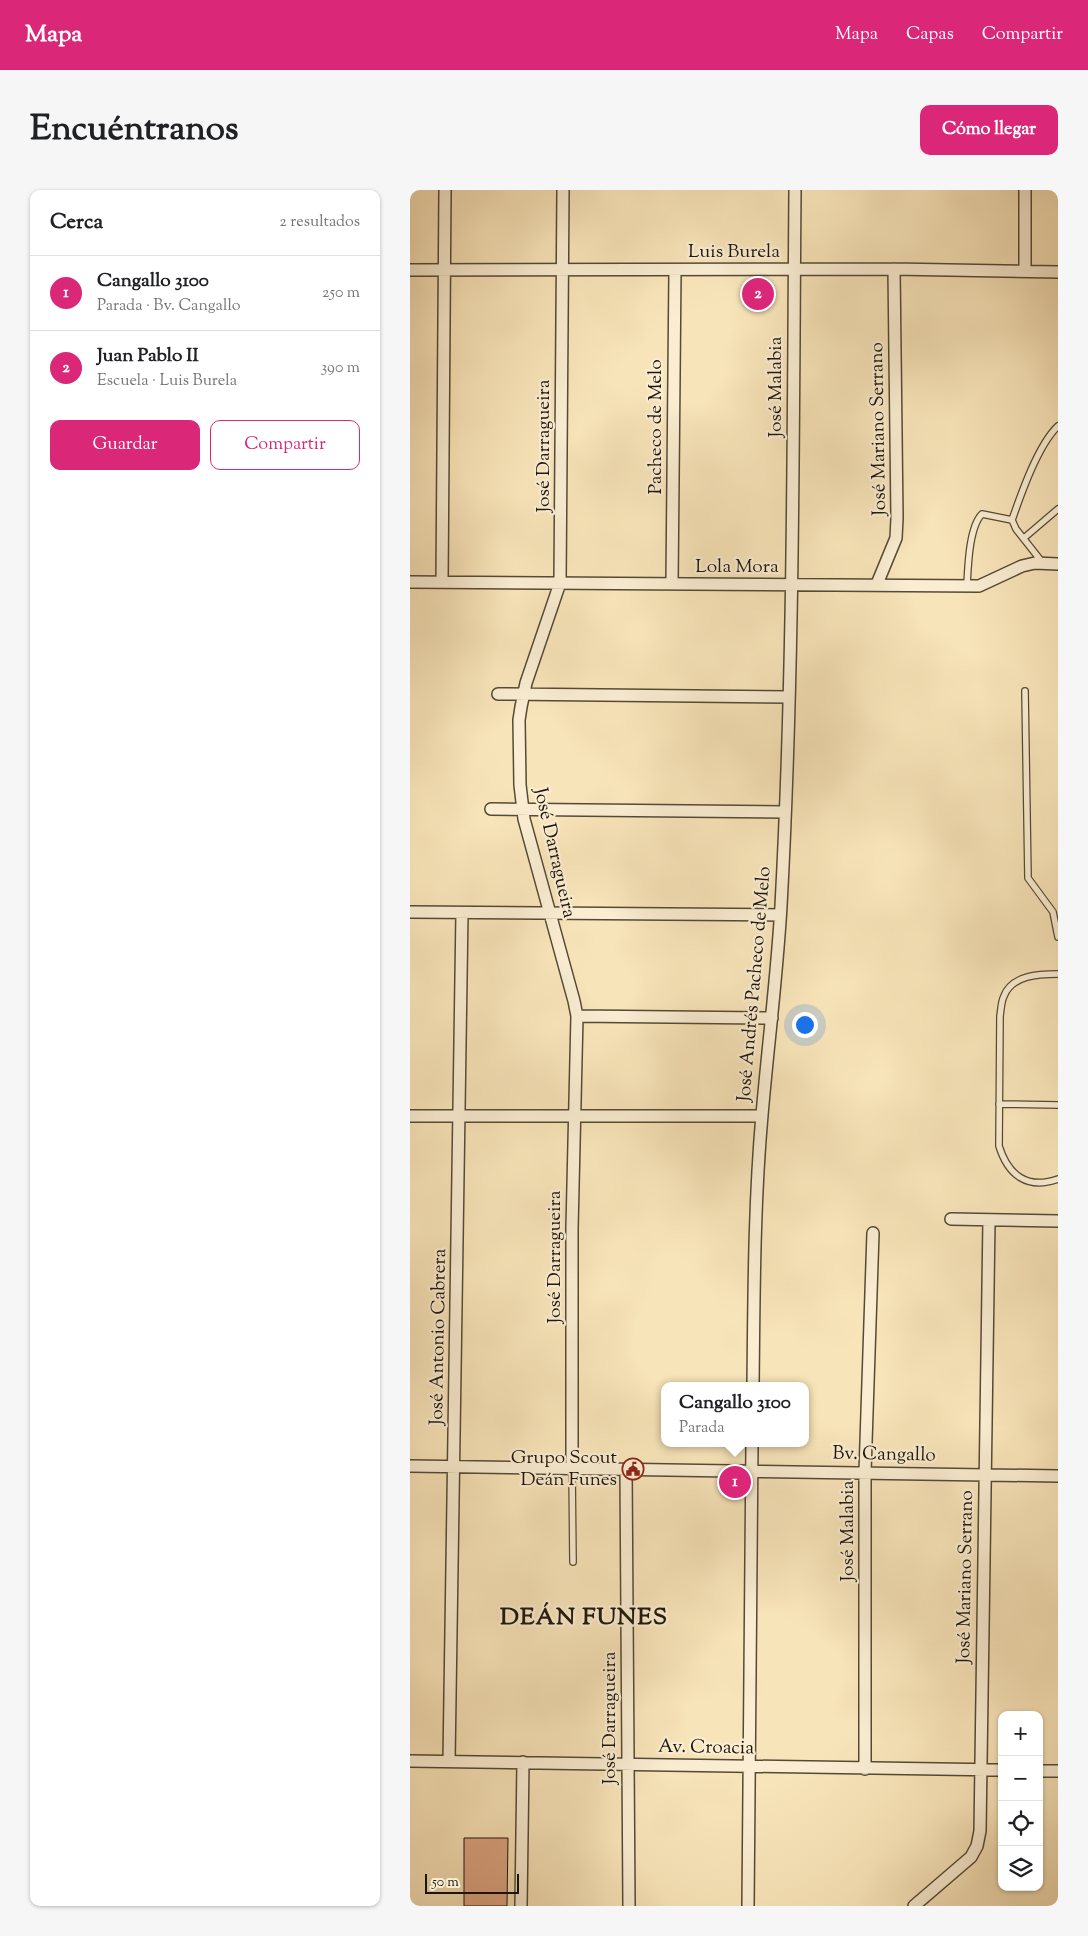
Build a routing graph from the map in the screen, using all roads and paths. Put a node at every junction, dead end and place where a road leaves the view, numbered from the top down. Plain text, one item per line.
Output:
1 (445, 190) edge
2 (563, 190) edge
3 (795, 190) edge
4 (1025, 190) edge
5 (894, 269) junction
6 (410, 270) edge
7 (444, 270) junction
8 (563, 270) junction
9 (674, 270) junction
10 (794, 270) junction
11 (1025, 271) junction
12 (1058, 272) edge
13 (1058, 426) edge
14 (1058, 509) edge
15 (1012, 520) junction
16 (1024, 538) junction
17 (1043, 563) junction
18 (1058, 564) edge
19 (410, 582) edge
20 (442, 582) junction
21 (560, 583) junction
22 (672, 584) junction
23 (792, 584) junction
24 (877, 584) junction
25 (967, 585) junction
26 (1025, 691) dead end
27 (498, 694) dead end
28 (524, 694) junction
29 (789, 697) junction
30 (491, 809) dead end
31 (523, 810) junction
32 (785, 812) junction
33 (410, 912) edge
34 (462, 913) junction
35 (549, 914) junction
36 (780, 916) junction
37 (1058, 937) edge
38 (1058, 974) edge
39 (577, 1016) junction
40 (772, 1018) junction
41 (999, 1104) junction
42 (1058, 1105) edge
43 (410, 1116) edge
44 (762, 1116) junction
45 (459, 1117) junction
46 (575, 1117) junction
47 (1058, 1179) edge
48 (950, 1219) dead end
49 (989, 1220) junction
50 (1058, 1221) edge
51 (873, 1233) dead end
52 (753, 1382) edge
53 (752, 1447) edge
54 (410, 1466) edge
55 (454, 1467) junction
56 (572, 1468) junction
57 (626, 1469) junction
58 (751, 1470) junction
59 (865, 1472) junction
60 (984, 1475) junction
61 (1058, 1476) edge
62 (573, 1562) dead end
63 (410, 1760) edge
64 (448, 1761) junction
65 (523, 1762) junction
66 (628, 1764) junction
67 (749, 1766) junction
68 (865, 1769) junction
69 (981, 1770) junction
70 (998, 1770) edge
71 (1043, 1771) edge
72 (1058, 1771) edge
73 (521, 1906) edge
74 (628, 1906) edge
75 (748, 1906) edge
76 (914, 1906) edge

1 - 7 street
2 - 8 street, José Darragueira
3 - 10 street, José Malabia
4 - 11 street
5 - 10 street, Luis Burela
5 - 11 street, Luis Burela
5 - 24 street, José Mariano Serrano
6 - 7 street, Luis Burela
7 - 8 street, Luis Burela
7 - 20 street
8 - 9 street, Luis Burela
8 - 21 street, José Darragueira
9 - 10 street, Luis Burela
9 - 22 street, Pacheco de Melo
10 - 23 street, José Malabia
11 - 12 street, Luis Burela
13 - 15 lane
14 - 16 lane
15 - 16 lane
15 - 25 lane
16 - 17 lane
17 - 18 street, Lola Mora
17 - 25 street, Lola Mora
19 - 20 street, Lola Mora
20 - 21 street, Lola Mora
21 - 22 street, Lola Mora
21 - 28 street, José Darragueira
22 - 23 street, Lola Mora
23 - 24 street, Lola Mora
23 - 29 street, José Andrés Pacheco de Melo
24 - 25 street, Lola Mora
26 - 37 lane
27 - 28 street
28 - 29 street
28 - 31 street, José Darragueira
29 - 32 street, José Andrés Pacheco de Melo
30 - 31 street
31 - 32 street
31 - 35 street, José Darragueira
32 - 36 street, José Andrés Pacheco de Melo
33 - 34 street
34 - 35 street
34 - 45 street, José Antonio Cabrera
35 - 36 street
35 - 39 street, José Darragueira
36 - 40 street, José Andrés Pacheco de Melo
38 - 41 lane
39 - 40 street
39 - 46 street, José Darragueira
40 - 44 street, José Andrés Pacheco de Melo
41 - 42 lane
41 - 47 lane
43 - 45 street
44 - 46 street
44 - 52 street, José Andrés Pacheco de Melo
45 - 46 street
45 - 55 street, José Antonio Cabrera
46 - 56 street, José Darragueira
48 - 49 street
49 - 50 street
49 - 60 street, José Mariano Serrano
51 - 59 street, José Malabia
53 - 58 street
54 - 55 street, Bv. Cangallo
55 - 56 street, Bv. Cangallo
55 - 64 street, José Antonio Cabrera
56 - 57 street, Bv. Cangallo
56 - 62 lane
57 - 58 street, Bv. Cangallo
57 - 66 street, José Darragueira
58 - 59 street, Bv. Cangallo
58 - 67 street
59 - 60 street, Bv. Cangallo
59 - 68 street, José Malabia
60 - 61 street, Bv. Cangallo
60 - 69 street, José Mariano Serrano
63 - 64 street, Av. Croacia
64 - 65 street, Av. Croacia
65 - 66 street, Av. Croacia
65 - 73 street
66 - 67 street, Av. Croacia
66 - 74 street, José Darragueira
67 - 68 street, Av. Croacia
67 - 75 street
68 - 69 street, Av. Croacia
69 - 70 street, Av. Croacia
69 - 76 street, José Mariano Serrano
71 - 72 street

